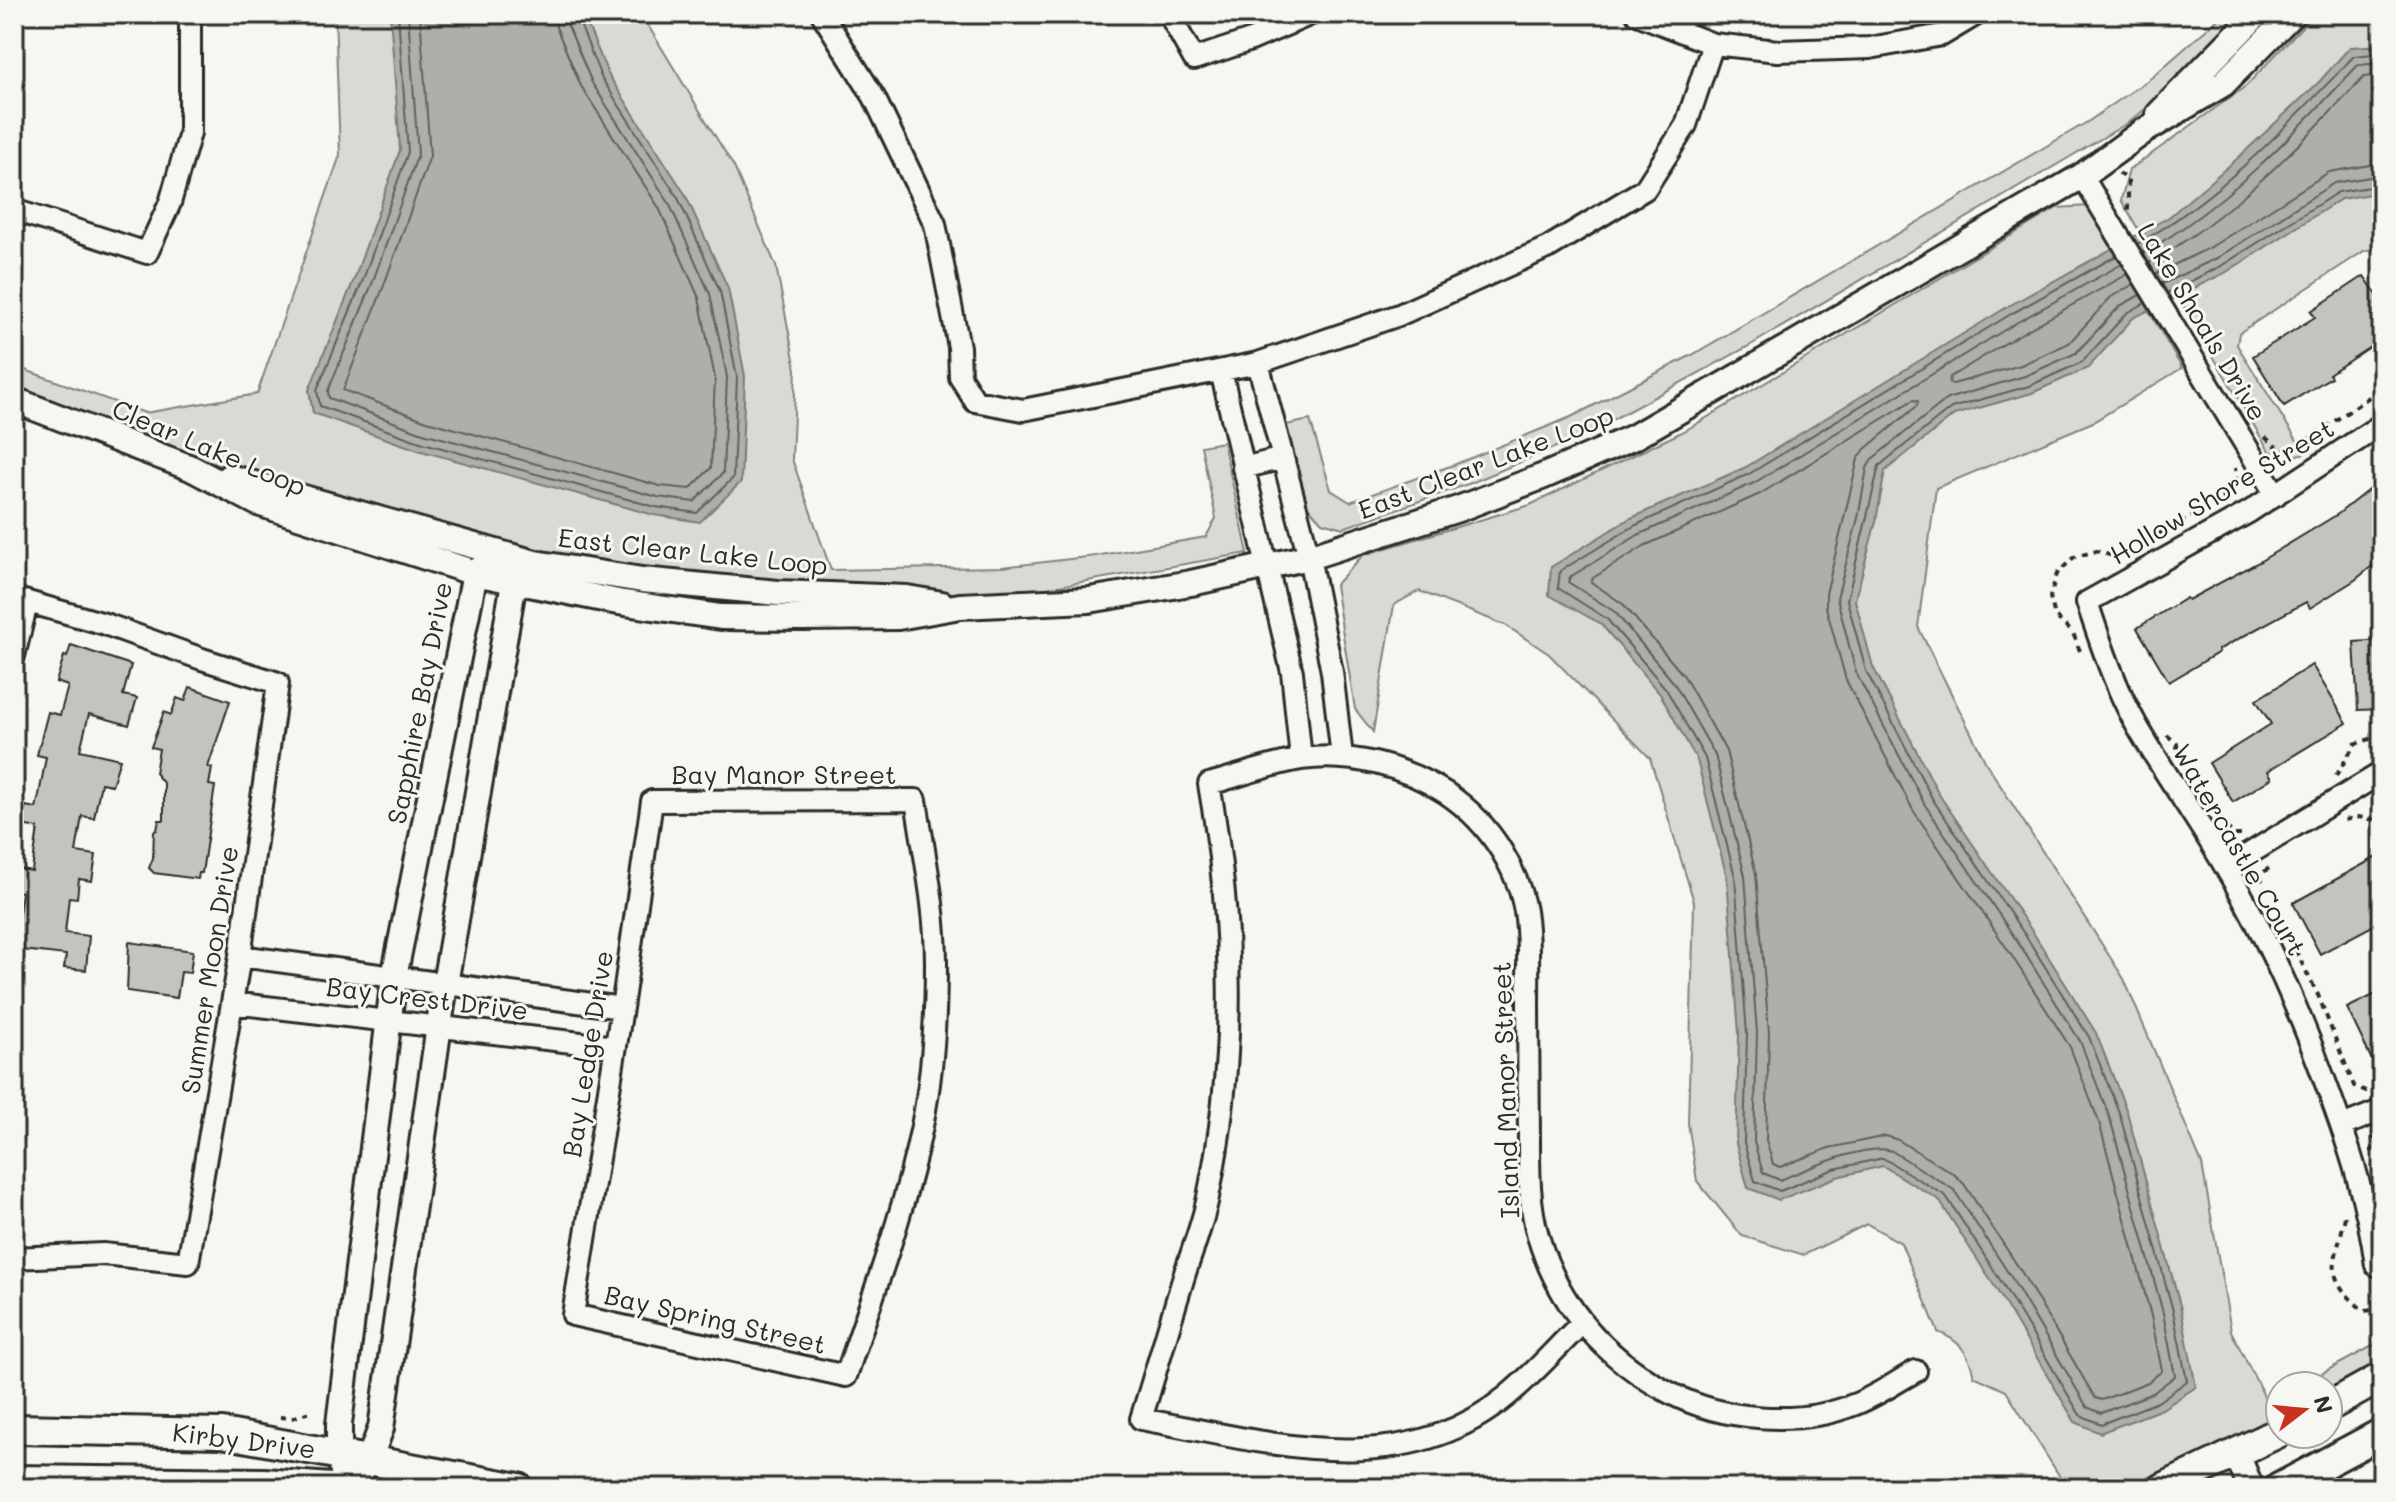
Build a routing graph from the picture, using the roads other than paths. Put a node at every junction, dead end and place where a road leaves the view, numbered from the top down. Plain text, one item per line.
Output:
1 (188, 14) edge
2 (822, 14) edge
3 (1169, 14) edge
4 (1311, 14) edge
5 (1637, 14) edge
6 (1977, 14) edge
7 (2257, 14) edge
8 (2292, 14) edge
9 (1713, 44) junction
10 (2144, 131) junction
11 (2082, 176) junction
12 (14, 210) edge
13 (1258, 363) junction
14 (1221, 371) junction
15 (14, 400) edge
16 (2382, 424) edge
17 (1283, 458) junction
18 (191, 468) junction
19 (1243, 468) junction
20 (2276, 495) junction
21 (499, 555) junction
22 (1309, 557) junction
23 (1267, 566) junction
24 (475, 573) junction
25 (514, 582) junction
26 (20, 600) edge
27 (2087, 602) joint
28 (960, 606) junction
29 (14, 656) edge
30 (1342, 757) junction
31 (1301, 759) junction
32 (2381, 773) edge
33 (652, 801) joint
34 (2226, 868) junction
35 (240, 956) junction
36 (394, 977) junction
37 (445, 984) junction
38 (232, 1003) junction
39 (622, 1008) junction
40 (388, 1021) junction
41 (439, 1027) junction
42 (616, 1047) junction
43 (2382, 1110) edge
44 (2342, 1126) junction
45 (14, 1258) edge
46 (2376, 1265) dead end
47 (573, 1315) joint
48 (1582, 1323) junction
49 (1916, 1371) dead end
50 (846, 1376) joint
51 (2382, 1377) edge
52 (2344, 1398) edge
53 (14, 1429) edge
54 (2382, 1433) edge
55 (2264, 1439) edge
56 (2236, 1452) junction
57 (339, 1455) junction
58 (369, 1460) junction
59 (14, 1480) edge
60 (2193, 1481) edge
61 (331, 1488) edge
62 (348, 1488) edge
63 (519, 1488) edge
64 (2163, 1488) edge
65 (2251, 1488) edge
66 (2279, 1488) edge

1 - 12 street
2 - 14 street
3 - 4 street
5 - 9 street
6 - 9 street
7 - 10 street, East Clear Lake Loop
8 - 10 street, East Clear Lake Loop
9 - 13 street
10 - 11 street, East Clear Lake Loop
11 - 20 street, Lake Shoals Drive
11 - 22 street, East Clear Lake Loop
13 - 14 street
13 - 17 street
14 - 19 street
15 - 18 street, Clear Lake Loop
16 - 20 street, Hollow Shore Street
17 - 19 street
17 - 22 street
18 - 21 street, East Clear Lake Loop
18 - 24 street, Clear Lake Loop
19 - 23 street
20 - 27 street, Hollow Shore Street
21 - 24 street, Sapphire Bay Drive
21 - 25 street
21 - 28 street, East Clear Lake Loop
22 - 23 street, East Clear Lake Loop
22 - 30 street
23 - 28 street, East Clear Lake Loop
23 - 31 street
24 - 25 street, East Clear Lake Loop
24 - 36 street, Sapphire Bay Drive
25 - 28 street, East Clear Lake Loop
25 - 37 street, Sapphire Bay Drive
26 - 29 street
26 - 35 street, Summer Moon Drive
27 - 34 street, Watercastle Court
30 - 31 street, Island Manor Street
30 - 48 street, Island Manor Street
31 - 48 street, Island Manor Street
32 - 34 street
33 - 39 street, Bay Ledge Drive
33 - 50 street, Bay Manor Street
34 - 44 street, Watercastle Court
35 - 36 street, Bay Crest Drive
35 - 38 street, Summer Moon Drive
36 - 37 street, Bay Crest Drive
36 - 40 street, Sapphire Bay Drive
37 - 39 street, Bay Crest Drive
37 - 41 street, Sapphire Bay Drive
38 - 40 street, Bay Crest Drive
38 - 45 street, Summer Moon Drive
39 - 42 street, Bay Ledge Drive
40 - 41 street, Bay Crest Drive
40 - 57 street, Sapphire Bay Drive
41 - 42 street, Bay Crest Drive
41 - 58 street, Sapphire Bay Drive
42 - 47 street, Bay Ledge Drive
43 - 44 street
44 - 46 street, Watercastle Court
47 - 50 street, Bay Spring Street
48 - 49 street, Island Manor Street
51 - 52 main road
53 - 57 main road, Kirby Drive
54 - 66 main road
55 - 56 main road
56 - 60 main road
56 - 65 street
57 - 58 main road, Kirby Drive
57 - 62 street, Sapphire Bay Drive
58 - 62 street, Sapphire Bay Drive
58 - 63 main road, Kirby Drive
59 - 61 main road, Kirby Drive
60 - 64 main road

